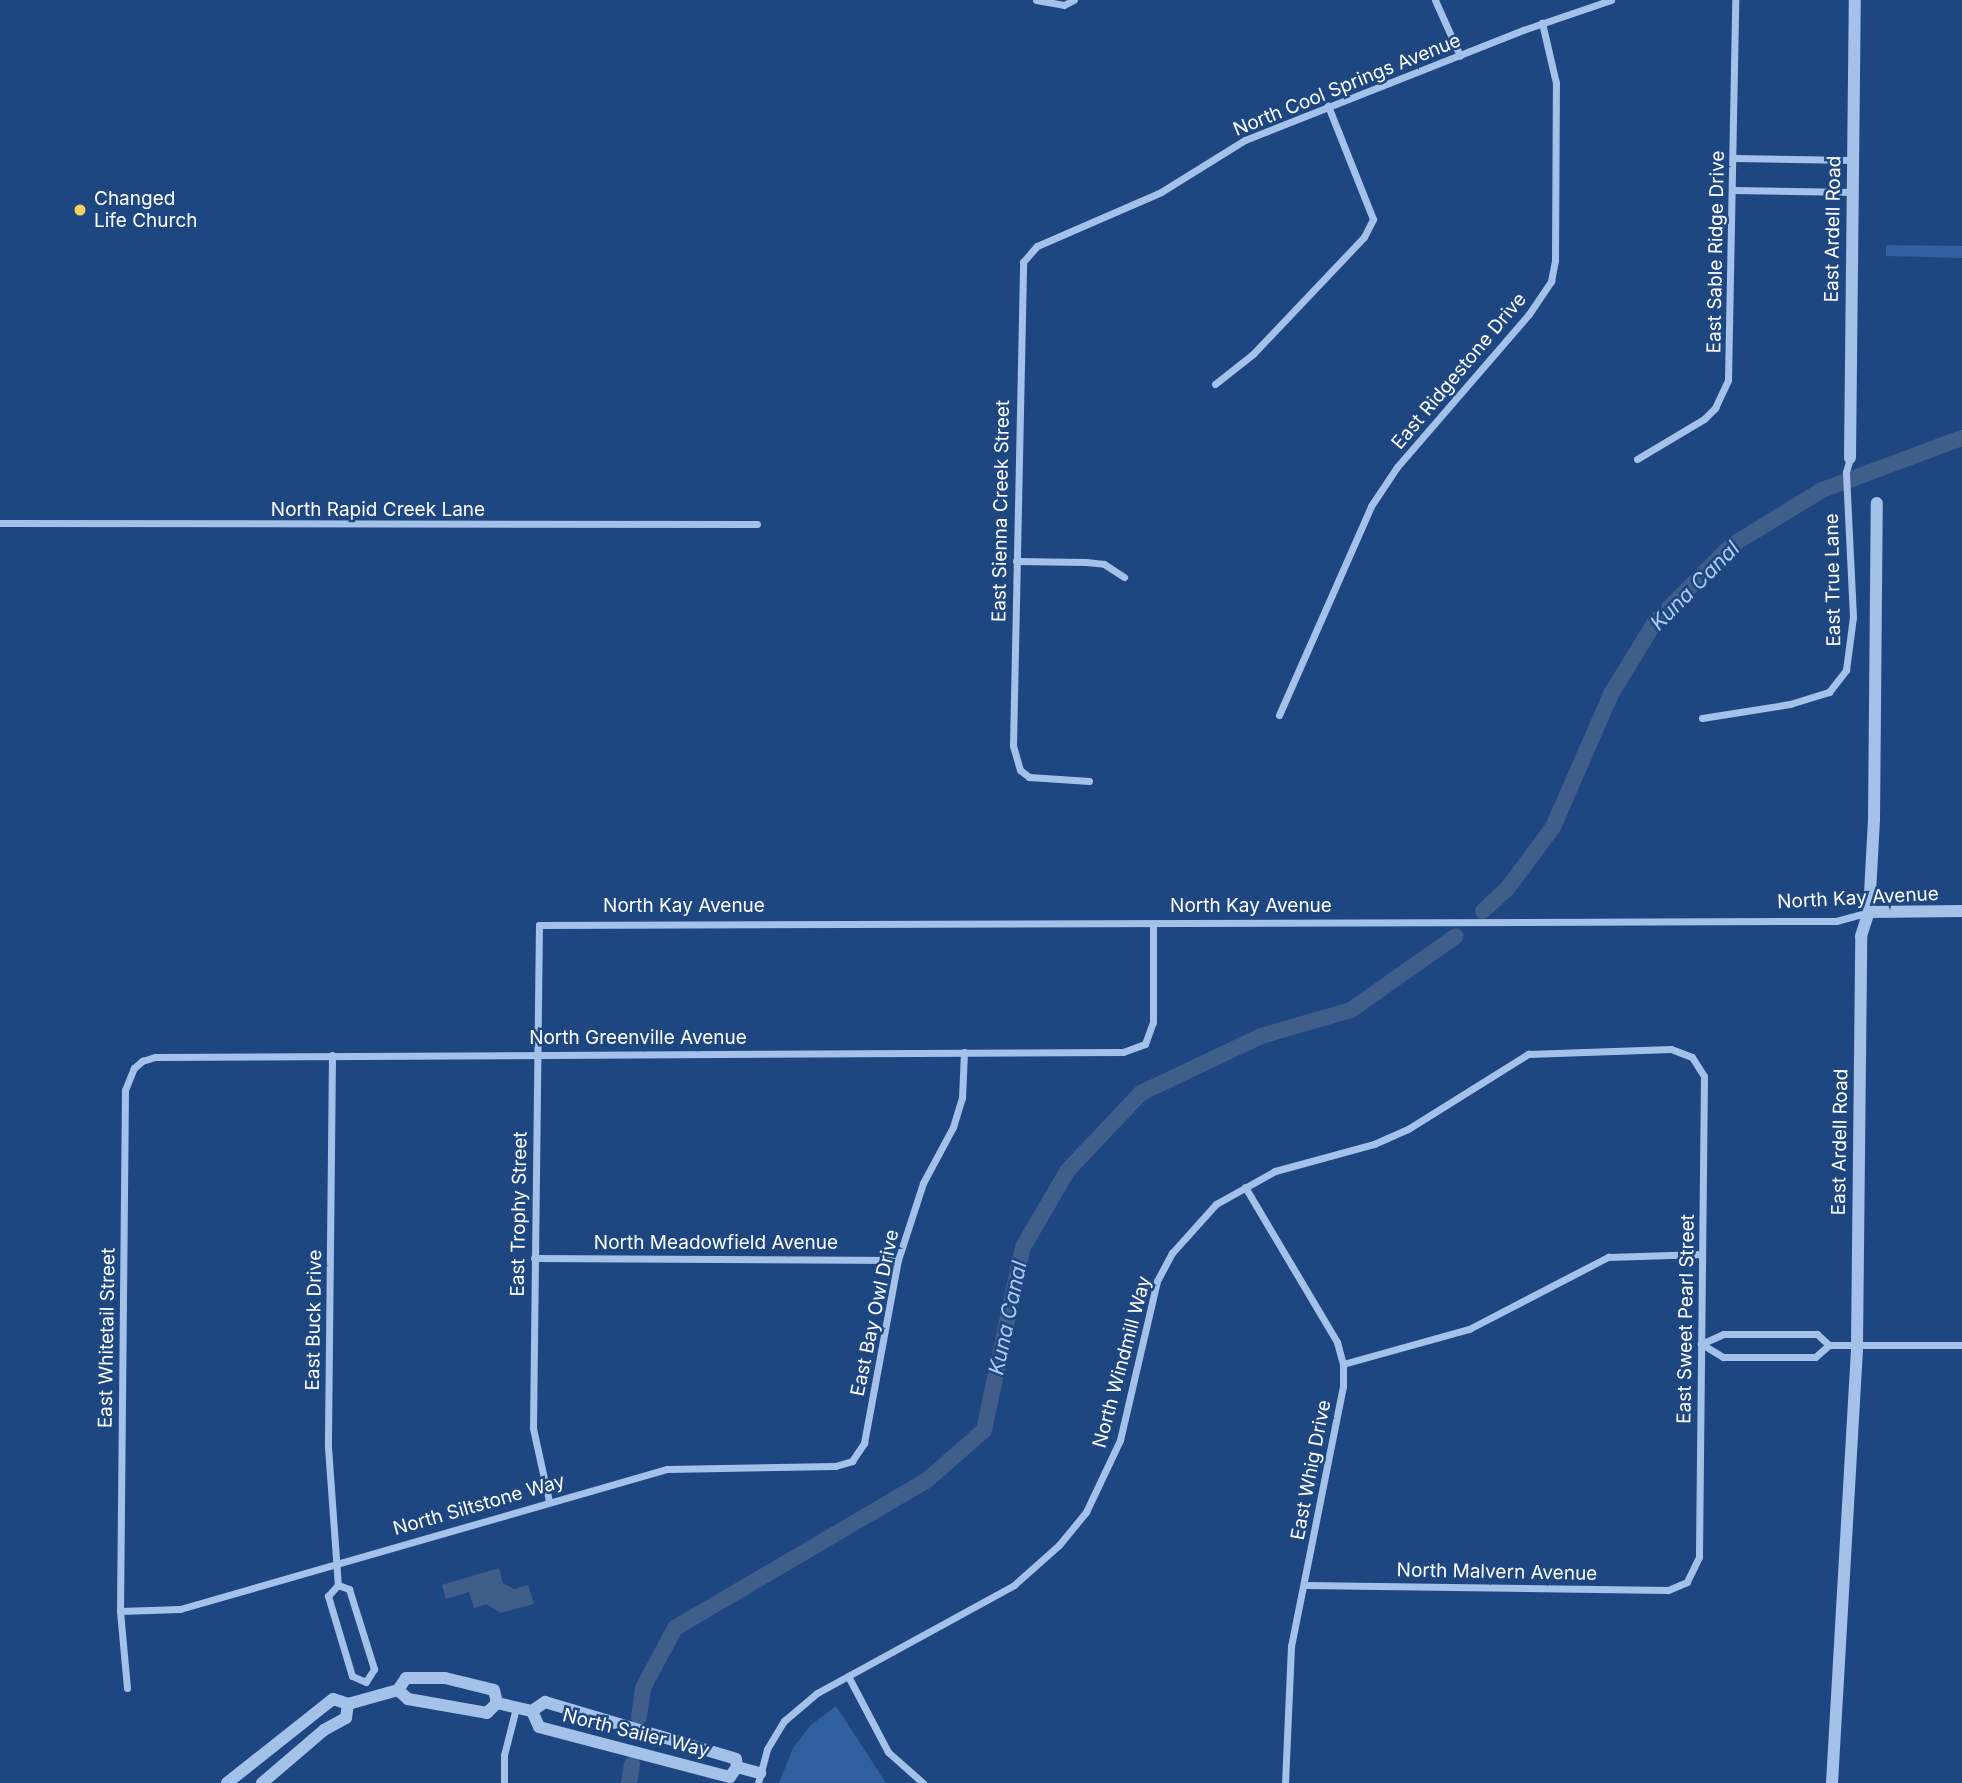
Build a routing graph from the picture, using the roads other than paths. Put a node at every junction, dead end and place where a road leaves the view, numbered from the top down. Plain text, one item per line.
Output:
1 (1074, 0) edge
2 (1435, 0) edge
3 (1611, 0) edge
4 (1735, 0) edge
5 (1855, 0) edge
6 (1039, 2) edge
7 (1542, 23) junction
8 (1460, 56) junction
9 (1328, 106) junction
10 (1734, 158) junction
11 (1853, 160) junction
12 (1733, 190) junction
13 (1853, 192) junction
14 (1030, 253) joint
15 (1215, 384) dead end
16 (1850, 458) joint
17 (1637, 459) dead end
18 (1877, 503) dead end
19 (0, 523) edge
20 (757, 524) dead end
21 (1016, 561) junction
22 (1124, 577) dead end
23 (1279, 715) dead end
24 (1702, 718) dead end
25 (1089, 781) dead end
26 (1962, 911) edge
27 (1869, 912) junction
28 (539, 925) joint
29 (1153, 926) junction
30 (964, 1052) junction
31 (332, 1055) junction
32 (538, 1055) junction
33 (1692, 1057) joint
34 (134, 1068) joint
35 (1245, 1187) junction
36 (1702, 1254) junction
37 (534, 1258) junction
38 (898, 1260) junction
39 (1701, 1344) junction
40 (1829, 1345) junction
41 (1857, 1345) junction
42 (1962, 1345) edge
43 (1343, 1364) junction
44 (852, 1461) joint
45 (549, 1501) junction
46 (335, 1564) junction
47 (1687, 1582) joint
48 (338, 1585) junction
49 (1305, 1585) junction
50 (120, 1611) junction
51 (848, 1676) junction
52 (366, 1682) junction
53 (127, 1688) dead end
54 (398, 1690) junction
55 (369, 1699) junction
56 (497, 1703) junction
57 (348, 1704) junction
58 (516, 1707) junction
59 (532, 1711) junction
60 (737, 1768) junction
61 (759, 1778) edge
62 (227, 1783) edge
63 (262, 1783) edge
64 (504, 1783) edge
65 (923, 1783) edge
66 (1285, 1783) edge
67 (1832, 1783) edge

1 - 6 street
2 - 8 street
3 - 7 street, North Cool Springs Avenue
4 - 10 street, East Sable Ridge Drive
5 - 11 street, East Ardell Road
7 - 8 street, North Cool Springs Avenue
7 - 23 street, East Ridgestone Drive
8 - 9 street, North Cool Springs Avenue
9 - 14 street, North Cool Springs Avenue
9 - 15 street
10 - 11 street
10 - 12 street, East Sable Ridge Drive
11 - 13 street, East Ardell Road
12 - 13 street
12 - 17 street, East Sable Ridge Drive
13 - 16 street, East Ardell Road
14 - 21 street, East Sienna Creek Street
16 - 24 street, East True Lane
18 - 27 street, East Ardell Road
19 - 20 street, North Rapid Creek Lane
21 - 22 street
21 - 25 street, East Sienna Creek Street
26 - 27 street, North Kay Avenue
27 - 29 street, North Kay Avenue
27 - 41 street, East Ardell Road
28 - 29 street, North Kay Avenue
28 - 32 street, East Trophy Street
29 - 30 street, North Greenville Avenue
30 - 32 street, North Greenville Avenue
30 - 38 street, East Bay Owl Drive
31 - 32 street, North Greenville Avenue
31 - 34 street, North Greenville Avenue
31 - 46 street, East Buck Drive
32 - 37 street, East Trophy Street
33 - 35 street, North Windmill Way
33 - 36 street, East Sweet Pearl Street
34 - 50 street, East Whitetail Street
35 - 43 street, East Whig Drive
35 - 51 street, North Windmill Way
36 - 39 street, East Sweet Pearl Street
36 - 43 street
37 - 38 street, North Meadowfield Avenue
37 - 45 street, East Trophy Street
38 - 44 street, East Bay Owl Drive
39 - 40 street
39 - 40 street
39 - 47 street, East Sweet Pearl Street
40 - 41 street
41 - 42 street
41 - 67 street, East Ardell Road
43 - 49 street, East Whig Drive
44 - 45 street, North Siltstone Way
45 - 46 street, North Siltstone Way
46 - 48 street, East Buck Drive
46 - 50 street, North Siltstone Way
47 - 49 street, North Malvern Avenue
48 - 52 street, East Buck Drive
48 - 52 street, East Buck Drive
49 - 66 street, East Whig Drive
50 - 53 street, East Whitetail Street
51 - 61 street, North Windmill Way
51 - 65 street
52 - 55 street, East Buck Drive
54 - 55 street, North Sailer Way
54 - 56 street, North Sailer Way
54 - 56 street, North Sailer Way
55 - 57 street, North Sailer Way
56 - 58 street, North Sailer Way
57 - 62 street, North Sailer Way
57 - 63 street
58 - 59 street, North Sailer Way
58 - 64 street
59 - 60 street, North Sailer Way
59 - 60 street, North Sailer Way
60 - 61 street, North Sailer Way

